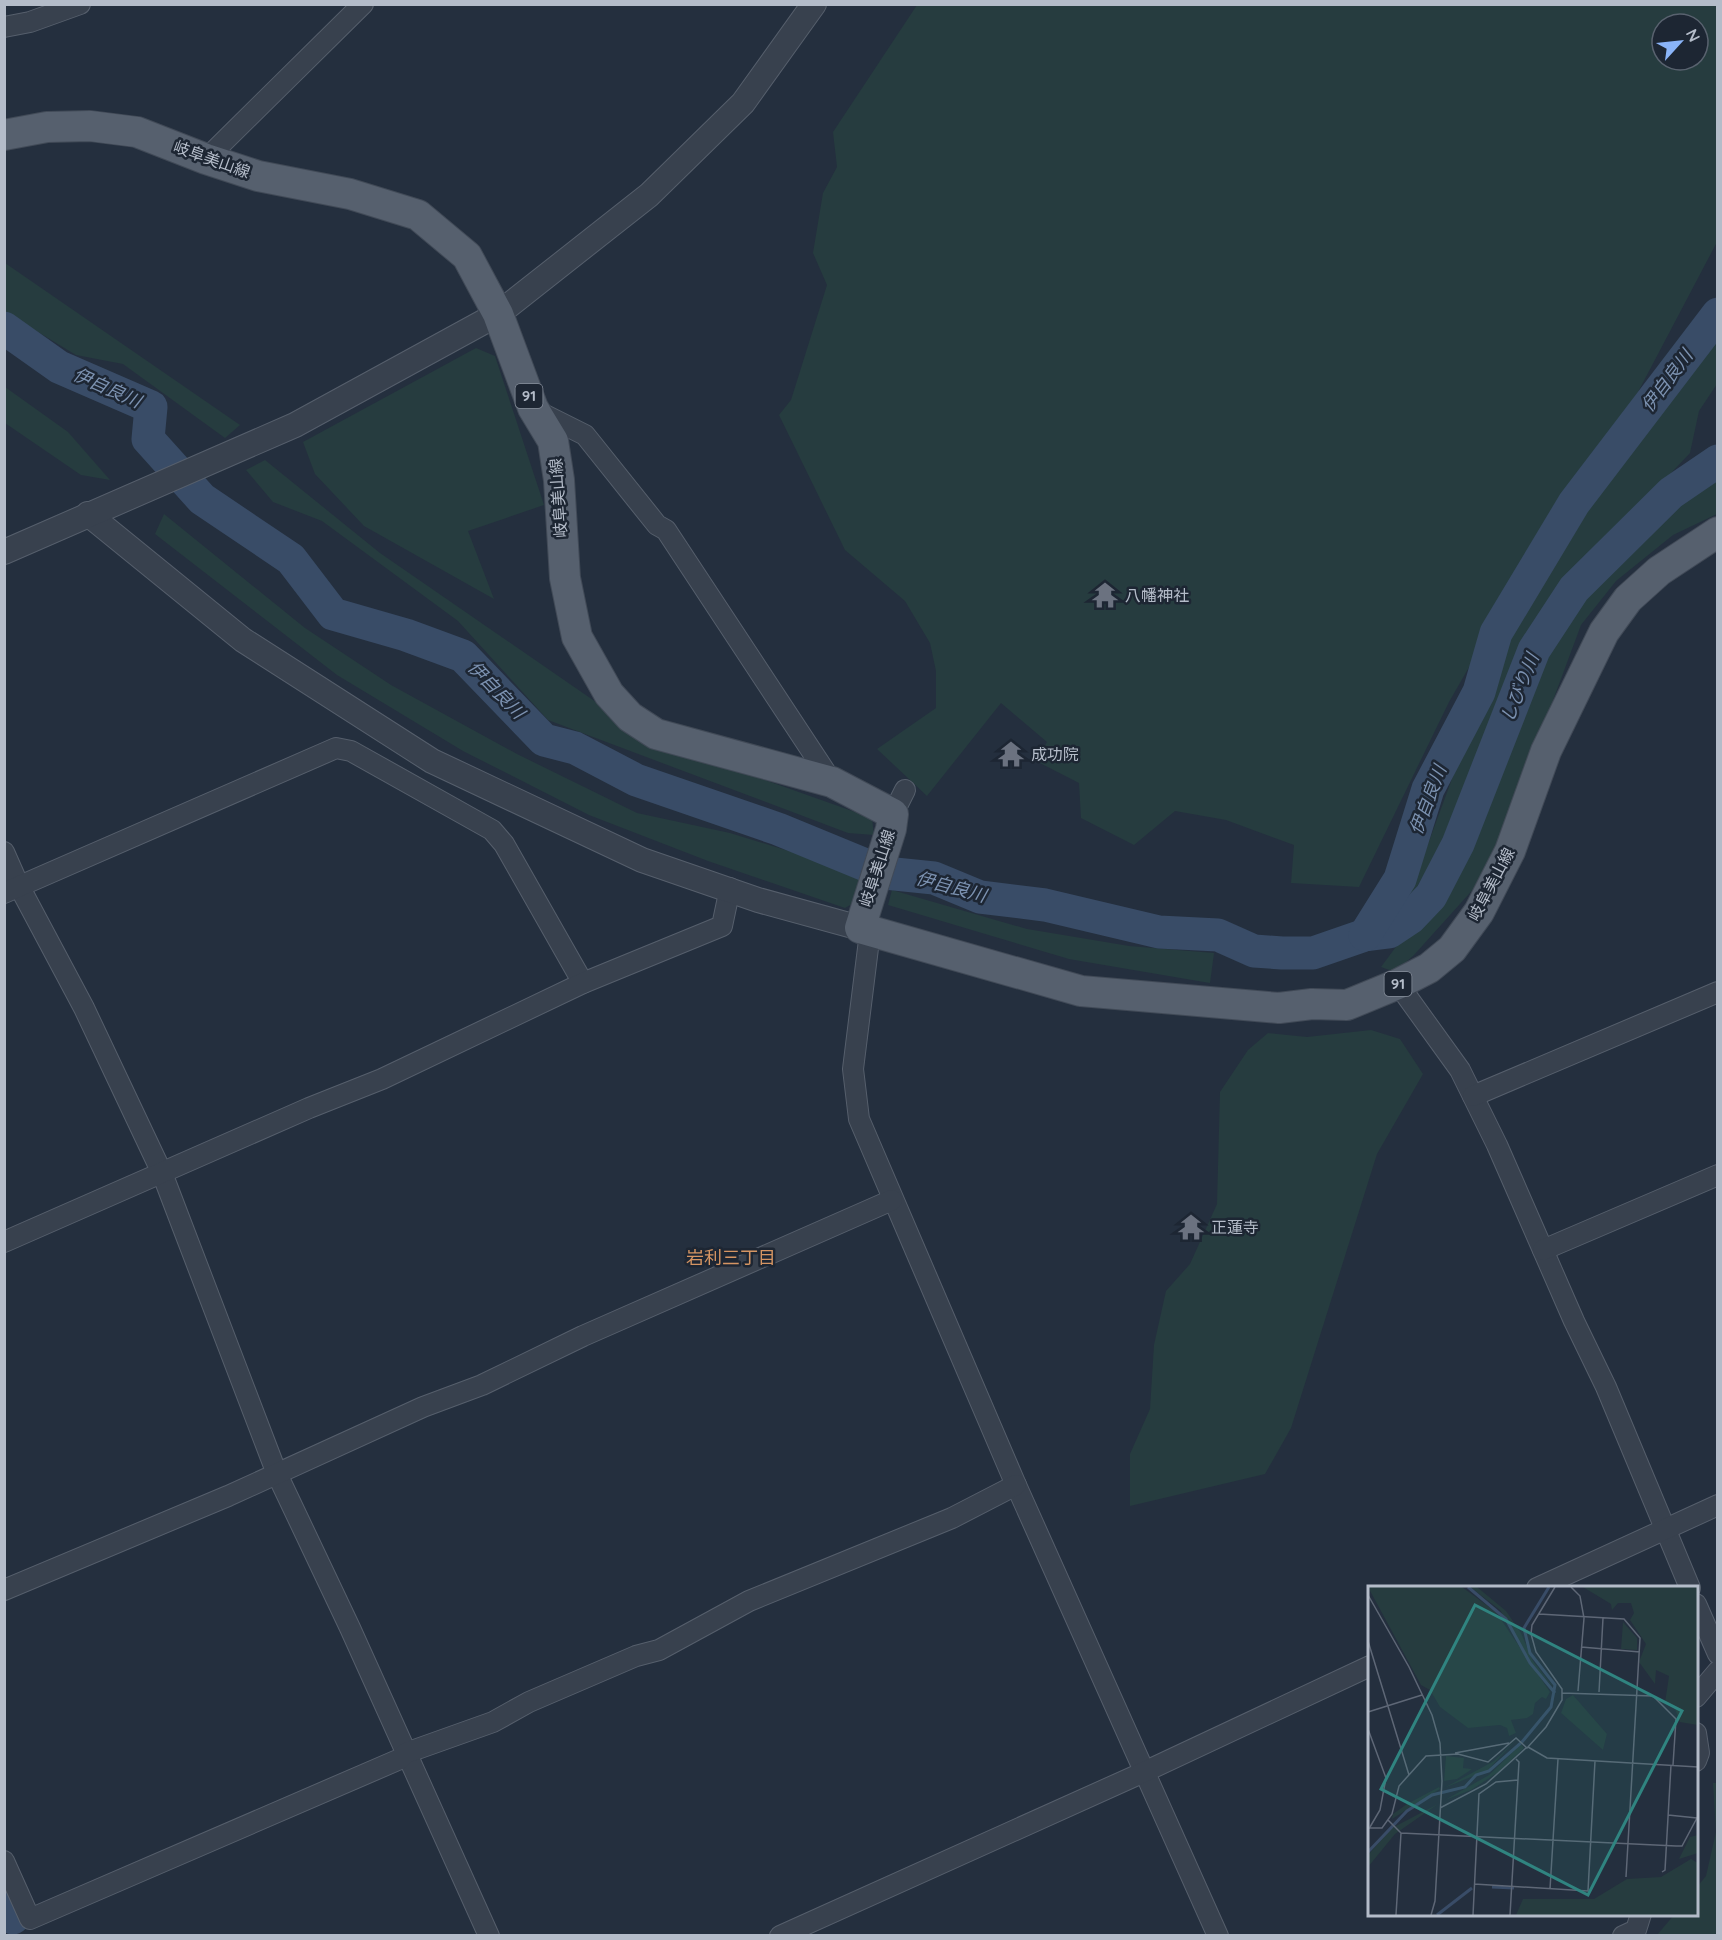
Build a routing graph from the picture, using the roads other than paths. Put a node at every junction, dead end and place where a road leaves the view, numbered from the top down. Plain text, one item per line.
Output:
1 (80, 4) edge
2 (363, 4) edge
3 (814, 4) edge
4 (4, 27) edge
5 (4, 135) edge
6 (206, 159) junction
7 (498, 314) junction
8 (533, 408) junction
9 (88, 514) junction
10 (1718, 532) edge
11 (4, 552) edge
12 (832, 782) junction
13 (4, 852) edge
14 (730, 888) junction
15 (12, 890) edge
16 (864, 923) junction
17 (584, 983) junction
18 (1398, 984) junction
19 (1718, 992) edge
20 (1473, 1096) junction
21 (162, 1173) junction
22 (1718, 1175) edge
23 (892, 1200) junction
24 (4, 1242) edge
25 (1543, 1250) junction
26 (277, 1474) junction
27 (1016, 1485) junction
28 (1718, 1505) edge
29 (1664, 1528) junction
30 (1539, 1586) edge
31 (1690, 1586) edge
32 (4, 1590) edge
33 (1698, 1609) edge
34 (1718, 1654) edge
35 (1368, 1667) edge
36 (1718, 1671) edge
37 (1698, 1695) edge
38 (406, 1753) junction
39 (1144, 1772) junction
40 (4, 1861) edge
41 (1640, 1916) edge
42 (489, 1935) edge
43 (780, 1935) edge
44 (1218, 1935) edge
45 (1623, 1935) edge

1 - 4 street
2 - 6 street
3 - 7 street
5 - 6 main road, 岐阜美山線 / 91
6 - 7 main road, 岐阜美山線 / 91
7 - 8 main road, 岐阜美山線 / 91
7 - 9 street
8 - 12 street
8 - 12 main road, 岐阜美山線 / 91
9 - 11 street
9 - 14 street
10 - 18 main road, 岐阜美山線 / 91
12 - 16 main road, 岐阜美山線 / 91
13 - 15 street
14 - 16 street
14 - 17 street
15 - 17 street
15 - 21 street
16 - 18 main road, 岐阜美山線 / 91
16 - 23 street
17 - 21 street
18 - 20 street
19 - 20 street
20 - 25 street
21 - 24 street
21 - 26 street
22 - 25 street
23 - 26 street
23 - 27 street
25 - 29 street
26 - 32 street
26 - 38 street
27 - 38 street
27 - 39 street
28 - 29 street
29 - 30 street
29 - 31 street
33 - 34 street
35 - 39 street
36 - 37 street
38 - 40 street
38 - 42 street
39 - 43 street
39 - 44 street
41 - 45 street

